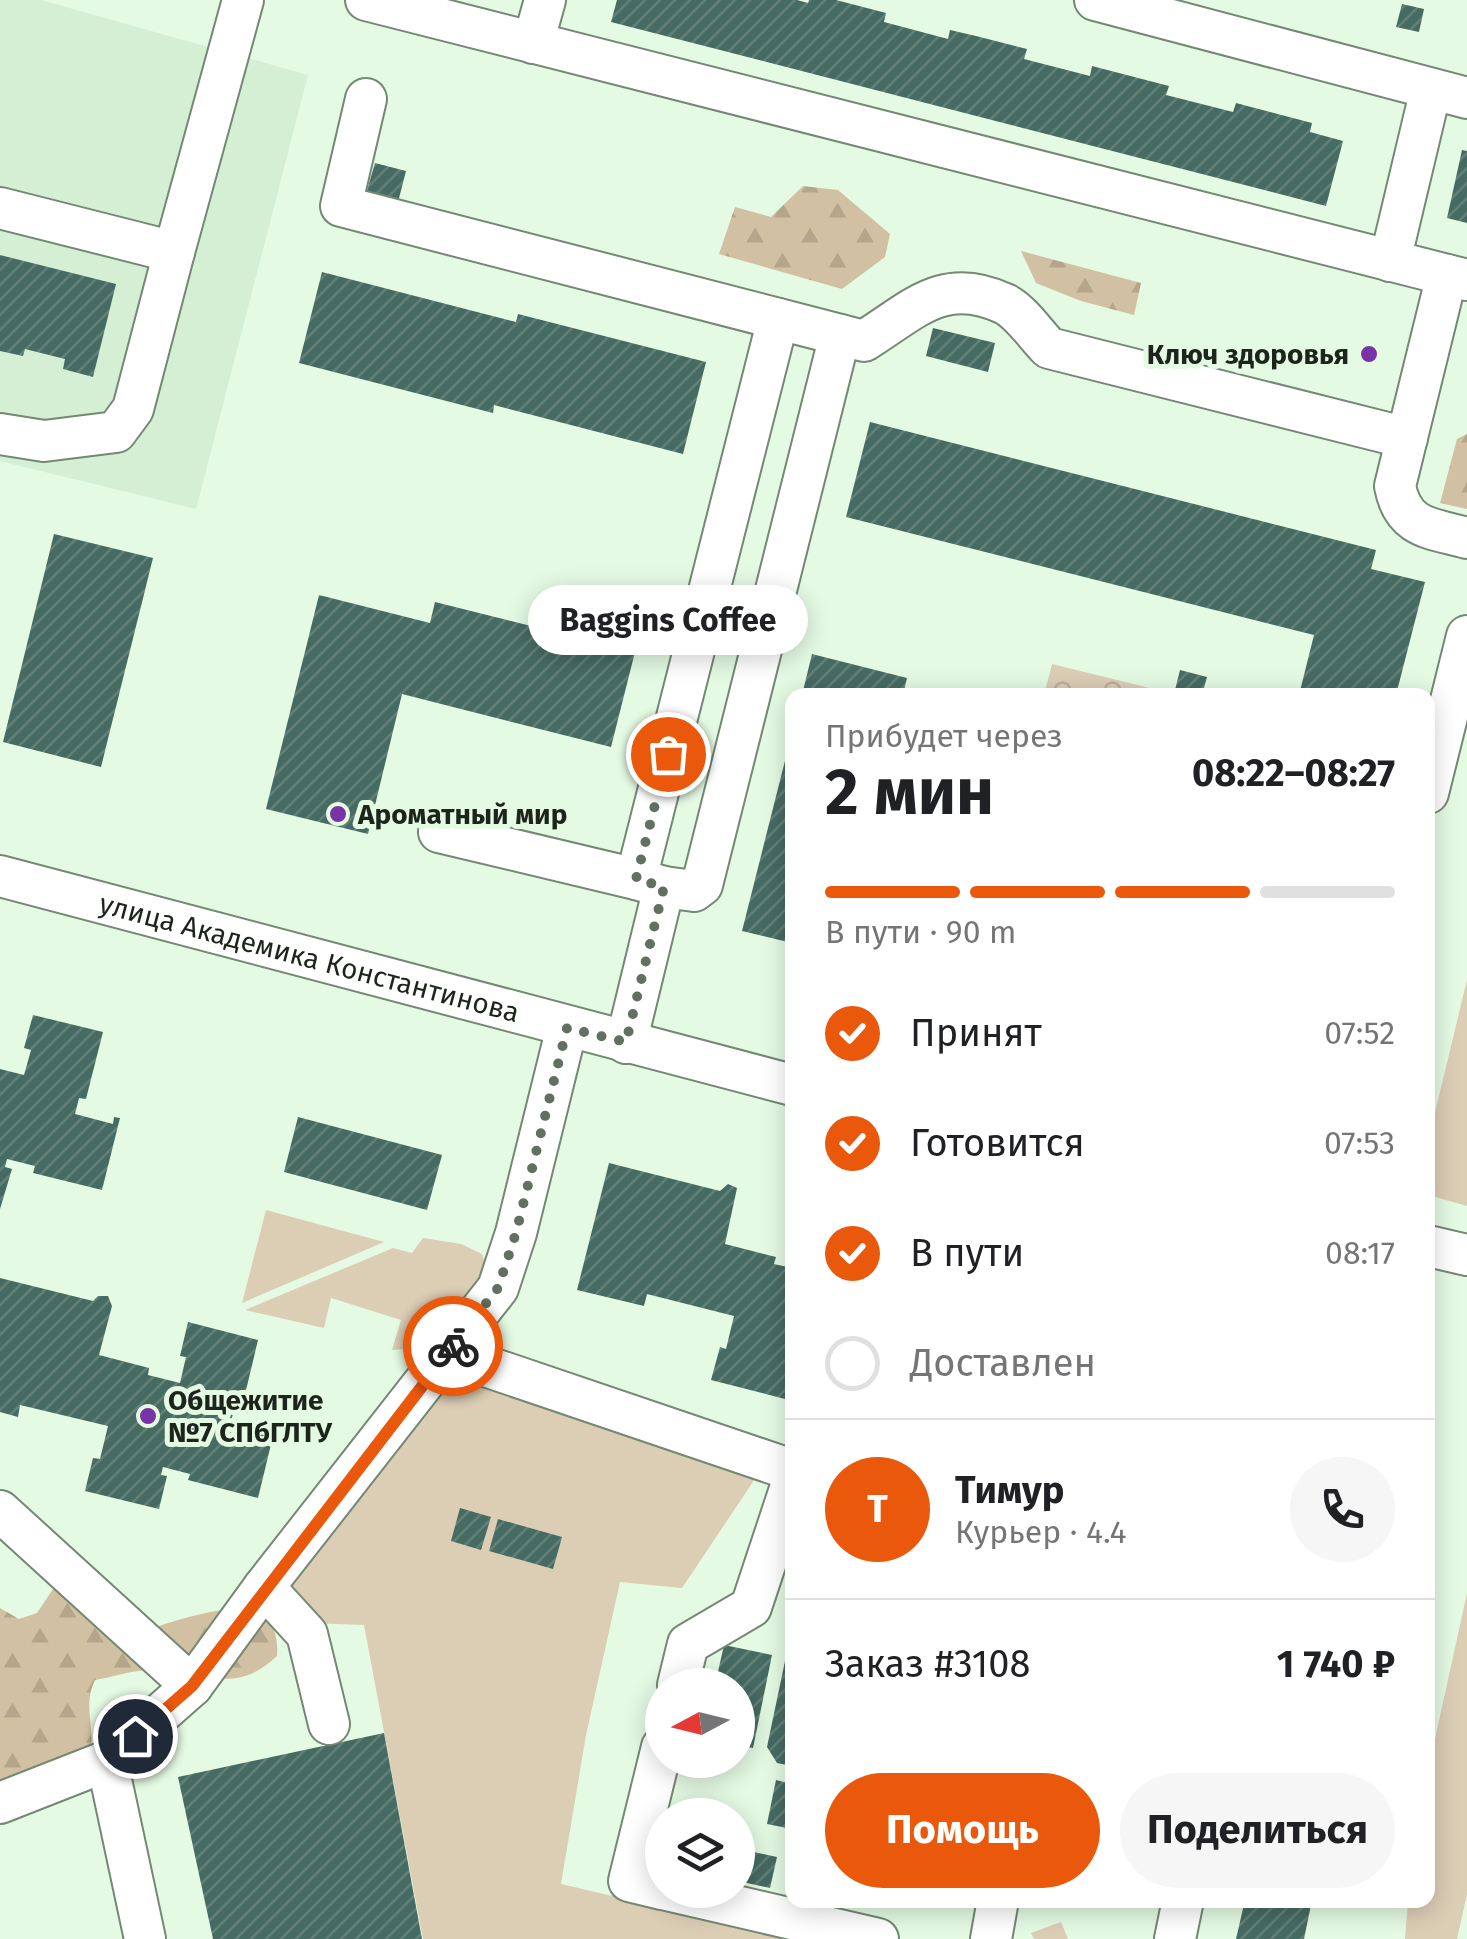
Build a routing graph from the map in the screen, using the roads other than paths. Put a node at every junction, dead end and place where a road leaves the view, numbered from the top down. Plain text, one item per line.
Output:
1 (243, 0) edge
2 (366, 0) edge
3 (545, 0) edge
4 (1095, 0) edge
5 (1232, 17) edge
6 (533, 42) junction
7 (1449, 94) edge
8 (366, 99) dead end
9 (0, 208) edge
10 (174, 252) junction
11 (1390, 261) junction
12 (1457, 278) edge
13 (778, 320) junction
14 (840, 335) junction
15 (0, 434) edge
16 (1406, 438) junction
17 (1467, 538) edge
18 (1467, 636) edge
19 (1435, 765) edge
20 (439, 832) dead end
21 (0, 876) edge
22 (650, 883) junction
23 (567, 1028) junction
24 (626, 1042) junction
25 (785, 1084) edge
26 (1435, 1248) edge
27 (1467, 1255) edge
28 (447, 1353) junction
29 (785, 1468) edge
30 (785, 1505) edge
31 (0, 1511) edge
32 (264, 1588) junction
33 (682, 1668) edge
34 (192, 1686) junction
35 (329, 1724) dead end
36 (107, 1761) junction
37 (0, 1803) edge
38 (645, 1816) edge
39 (645, 1885) edge
40 (743, 1908) edge
41 (997, 1908) edge
42 (1181, 1908) edge
43 (144, 1939) edge
44 (878, 1939) edge
45 (991, 1939) edge
46 (1175, 1939) edge

1 - 10 street
2 - 6 street
3 - 6 street
4 - 5 street
5 - 7 street
6 - 11 street
7 - 11 street
8 - 13 street
9 - 10 street
10 - 15 street
11 - 12 street
12 - 16 street
13 - 14 street
13 - 22 street
14 - 16 street
14 - 22 street
16 - 17 street
18 - 19 street
20 - 22 street
21 - 23 street, улица Академика Константинова
22 - 24 street
23 - 24 street, улица Академика Константинова
23 - 28 street
24 - 25 street, улица Академика Константинова
26 - 27 street
28 - 29 street
28 - 32 street
30 - 33 street
31 - 34 street
32 - 34 street
32 - 35 street
34 - 36 street
36 - 37 street
36 - 43 street
38 - 39 street
40 - 44 street
41 - 45 street
42 - 46 street

